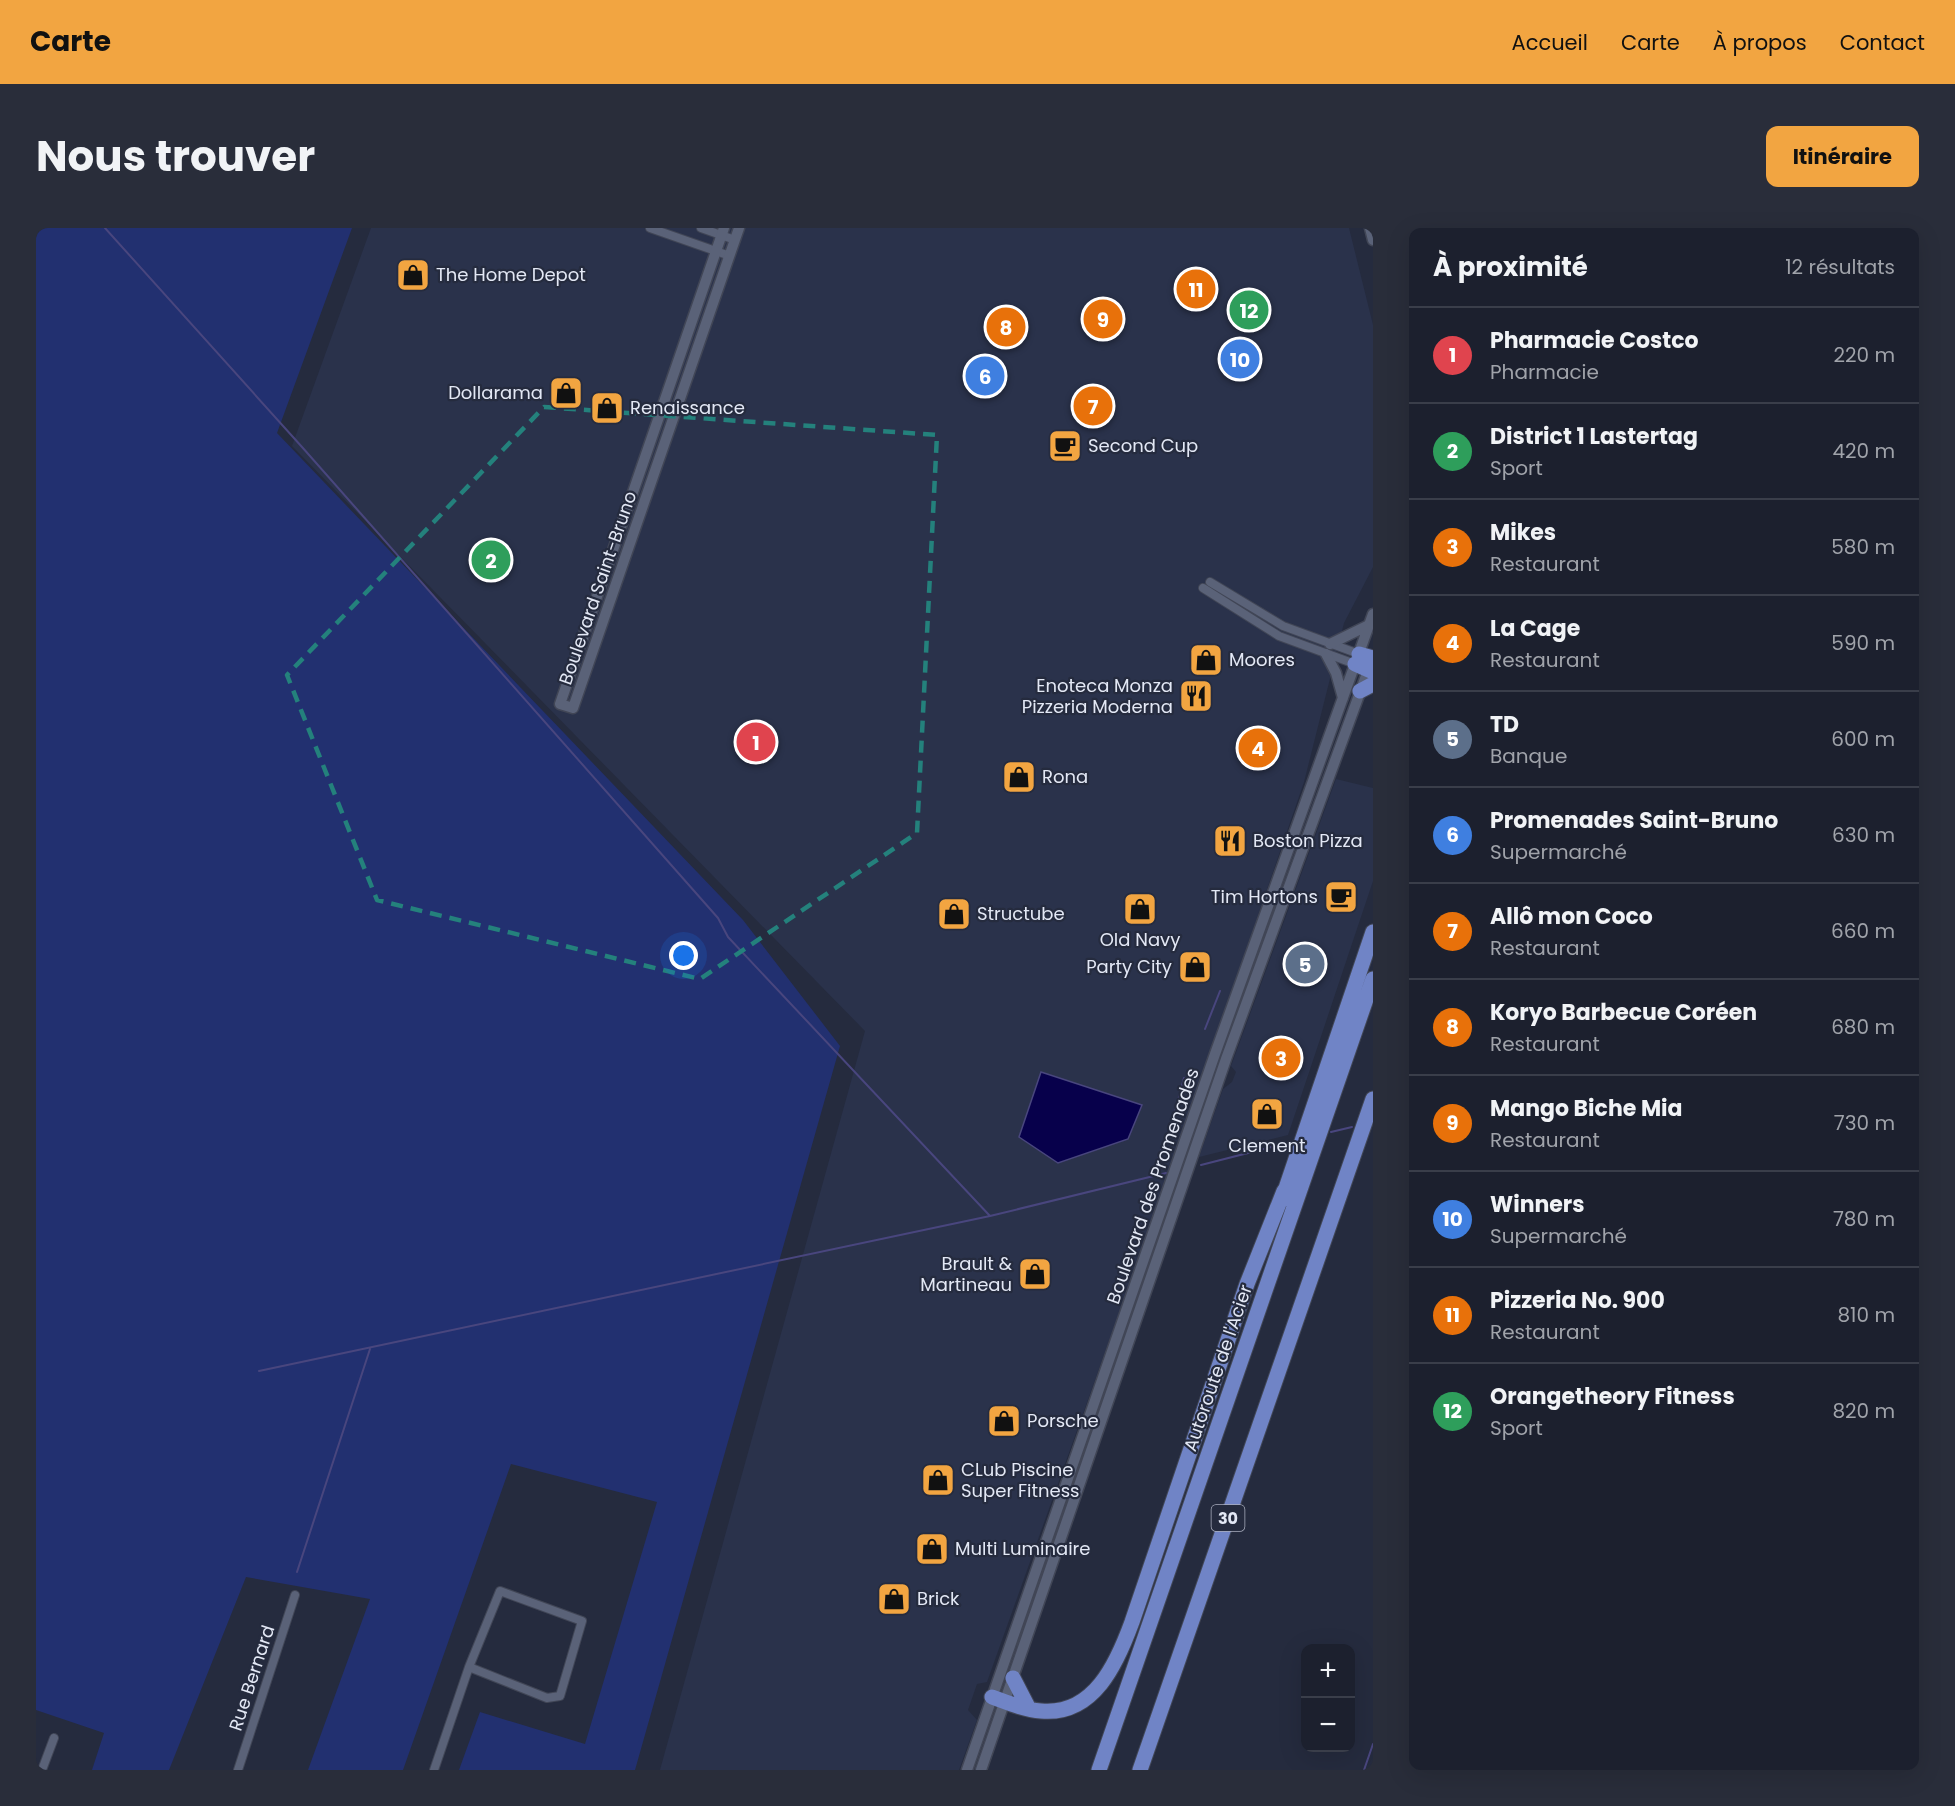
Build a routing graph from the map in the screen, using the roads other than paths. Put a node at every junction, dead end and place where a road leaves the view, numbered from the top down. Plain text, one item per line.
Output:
1 (650, 228) edge
2 (701, 228) edge
3 (739, 228) edge
4 (1370, 228) edge
5 (723, 231) edge
6 (735, 240) junction
7 (1373, 240) edge
8 (716, 251) junction
9 (730, 256) junction
10 (1210, 582) dead end
11 (1203, 588) dead end
12 (1373, 614) edge
13 (1369, 626) junction
14 (1328, 649) junction
15 (1367, 667) edge
16 (571, 673) junction
17 (584, 677) junction
18 (1343, 698) junction
19 (1373, 932) edge
20 (1373, 979) edge
21 (1373, 1099) edge
22 (1373, 1115) edge
23 (1346, 1177) junction
24 (1284, 1191) junction
25 (1237, 1371) junction
26 (295, 1595) dead end
27 (469, 1667) junction
28 (1013, 1678) junction
29 (999, 1699) junction
30 (1029, 1709) junction
31 (54, 1738) dead end
32 (42, 1770) edge
33 (238, 1770) edge
34 (434, 1770) edge
35 (967, 1770) edge
36 (981, 1770) edge
37 (1099, 1770) edge
38 (1140, 1770) edge

1 - 8 street
2 - 5 street
3 - 6 street, Boulevard Saint-Bruno
4 - 7 street
5 - 6 street
5 - 8 street, Boulevard Saint-Bruno
6 - 9 street, Boulevard Saint-Bruno
8 - 9 street
8 - 16 street, Boulevard Saint-Bruno
9 - 17 street, Boulevard Saint-Bruno
10 - 14 street
11 - 14 street
12 - 13 street, Boulevard des Promenades
13 - 14 street
13 - 15 street, Boulevard des Promenades
14 - 15 street
14 - 18 street
15 - 18 street, Boulevard des Promenades
15 - 28 street, Boulevard des Promenades
16 - 17 street
16 - 17 street, Boulevard Saint-Bruno
18 - 29 street, Boulevard des Promenades
19 - 24 highway
20 - 25 highway, Autoroute de l'Acier / 30
21 - 23 highway, 30
22 - 23 highway
23 - 38 highway, 30
24 - 25 highway
24 - 30 highway
25 - 37 highway, Autoroute de l'Acier / 30
26 - 33 street, Rue Bernard
27 - 27 street
27 - 34 street
28 - 29 street, Boulevard des Promenades
28 - 30 highway
29 - 30 highway
29 - 35 street, Boulevard des Promenades
29 - 36 street, Boulevard des Promenades
31 - 32 street

